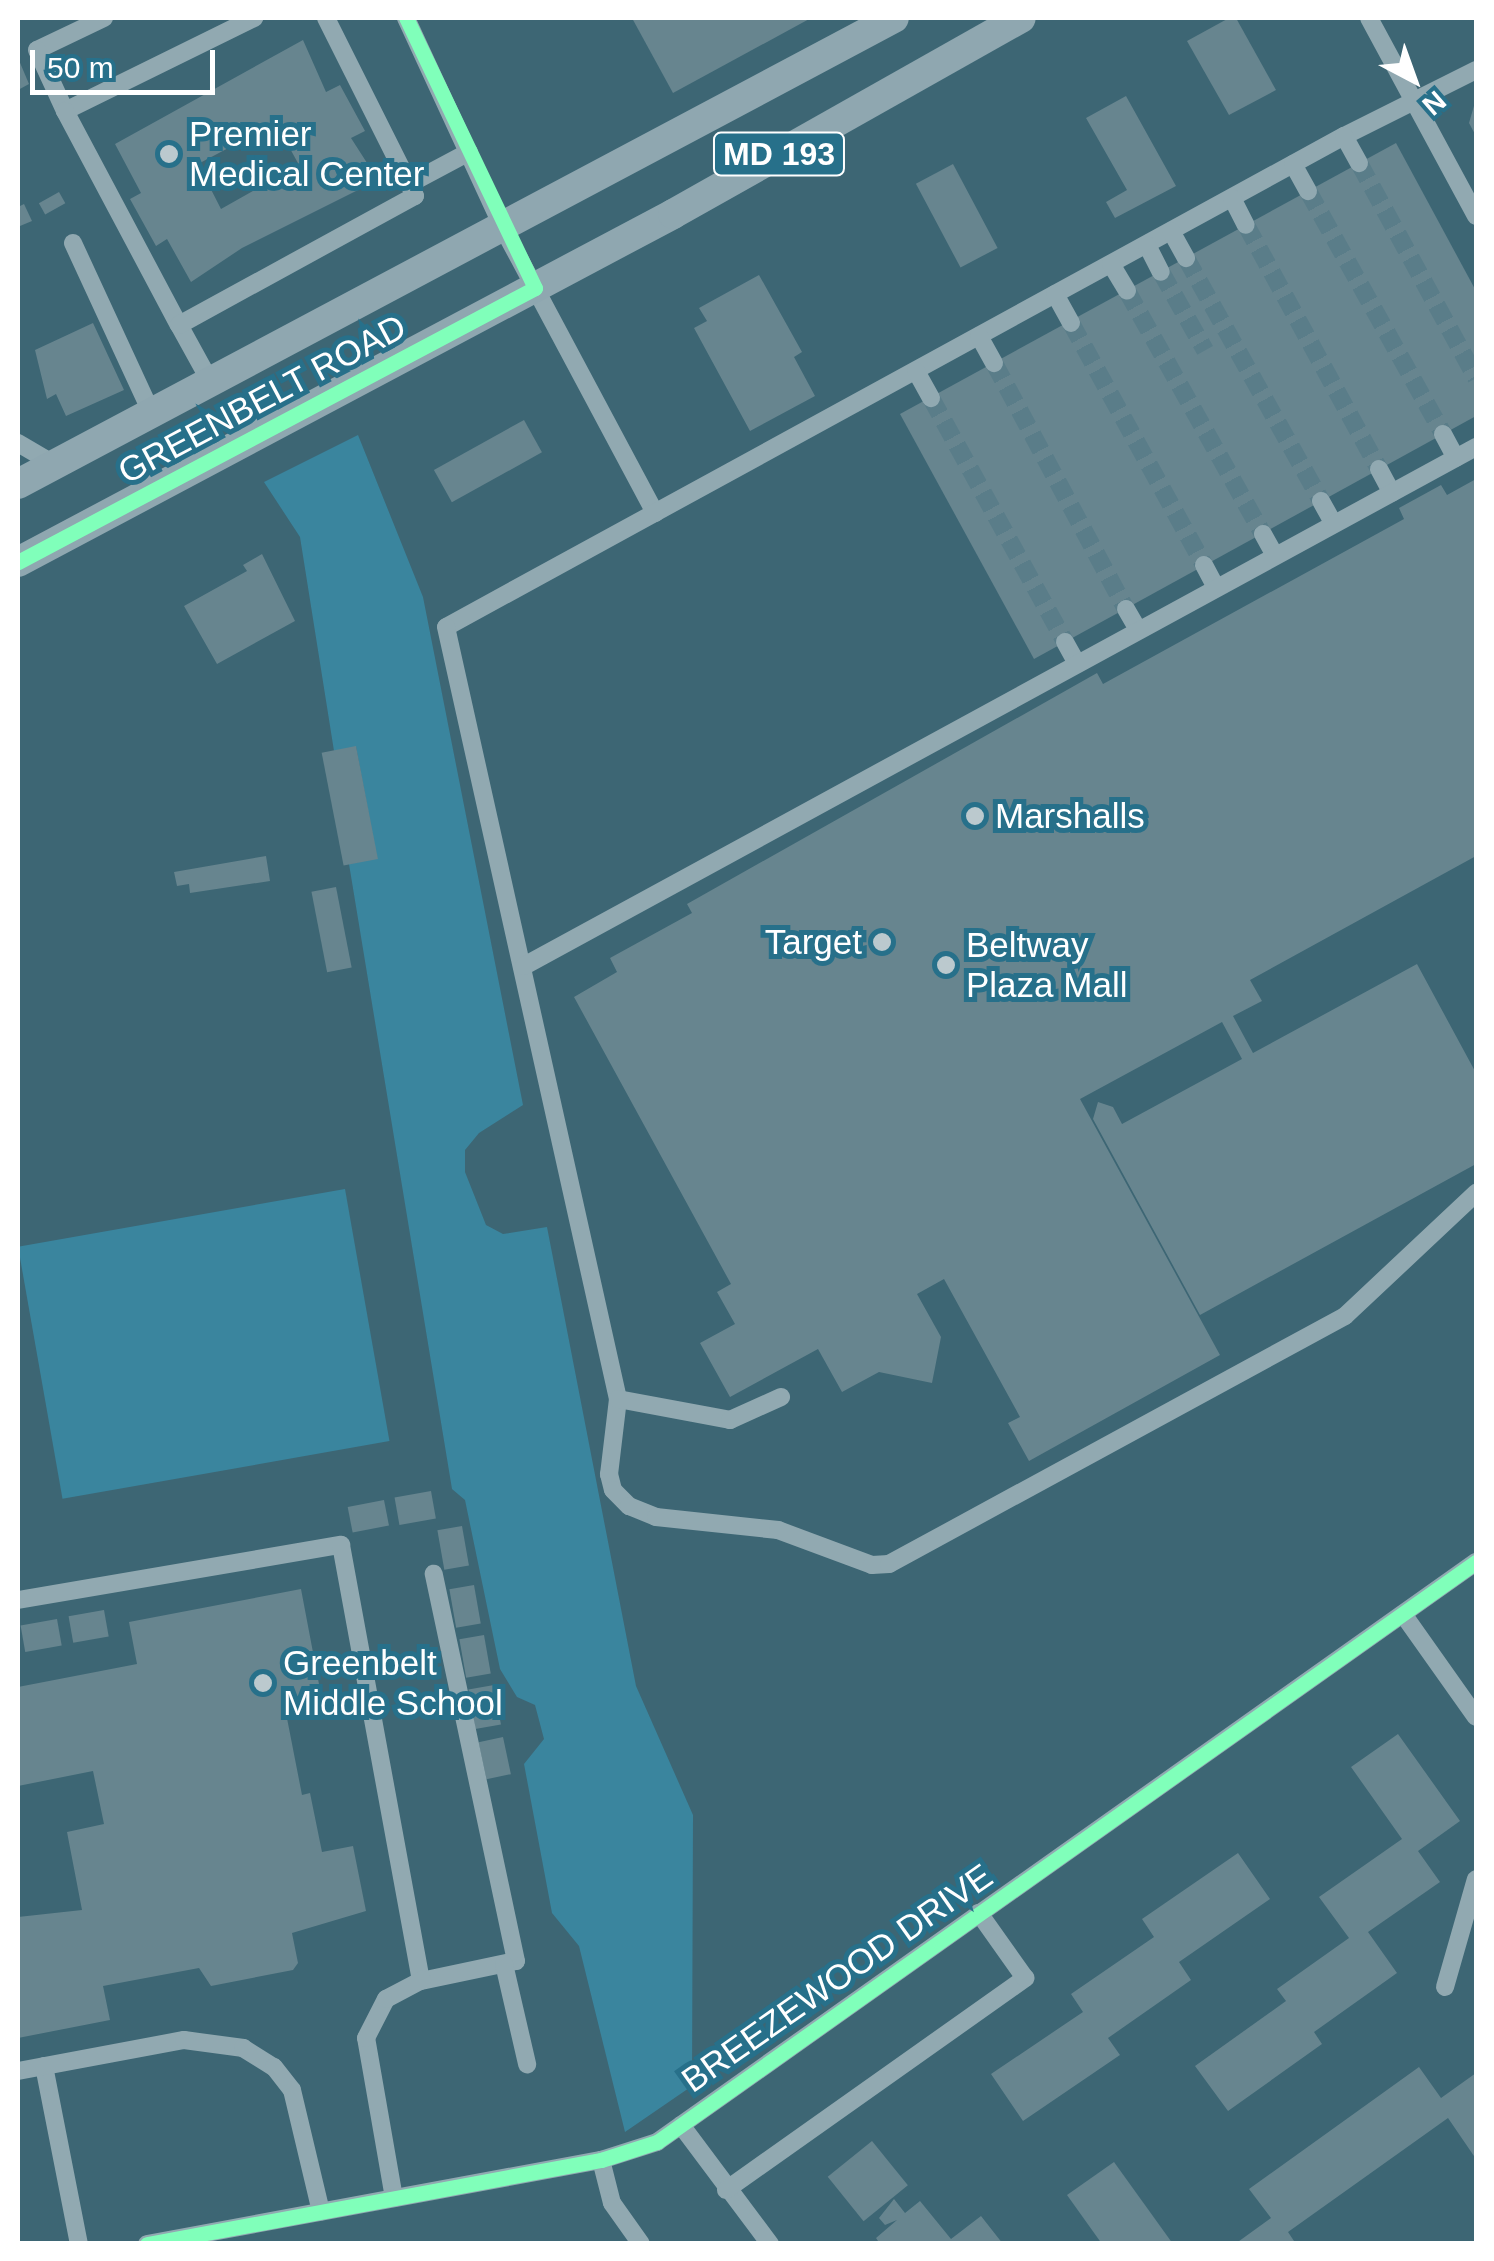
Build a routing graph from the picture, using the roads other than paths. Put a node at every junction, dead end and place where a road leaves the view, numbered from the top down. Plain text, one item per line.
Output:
1 (104, 18) edge
2 (254, 18) edge
3 (326, 18) edge
4 (406, 18) edge
5 (894, 18) edge
6 (1021, 18) edge
7 (1368, 18) edge
8 (1476, 70) edge
9 (1414, 101) junction
10 (65, 112) junction
11 (1344, 136) junction
12 (468, 152) junction
13 (1293, 164) junction
14 (1358, 164) tunnel mouth
15 (409, 184) junction
16 (1308, 192) tunnel mouth
17 (1232, 198) junction
18 (1476, 216) edge
19 (1246, 225) tunnel mouth
20 (504, 230) junction
21 (1171, 230) junction
22 (73, 242) dead end
23 (1147, 244) junction
24 (1186, 258) tunnel mouth
25 (1112, 264) junction
26 (1162, 272) tunnel mouth
27 (535, 288) junction
28 (1127, 291) tunnel mouth
29 (1055, 294) junction
30 (1071, 323) tunnel mouth
31 (179, 325) junction
32 (979, 336) junction
33 (994, 363) tunnel mouth
34 (916, 370) junction
35 (211, 384) junction
36 (931, 398) tunnel mouth
37 (152, 414) junction
38 (1443, 434) tunnel mouth
39 (18, 443) edge
40 (1476, 447) edge
41 (1456, 458) junction
42 (54, 464) junction
43 (1379, 469) tunnel mouth
44 (18, 484) edge
45 (1392, 493) junction
46 (1321, 501) tunnel mouth
47 (655, 513) junction
48 (1334, 524) junction
49 (1263, 534) tunnel mouth
50 (1275, 556) junction
51 (18, 562) edge
52 (1204, 565) tunnel mouth
53 (1216, 588) junction
54 (1126, 609) tunnel mouth
55 (1138, 630) junction
56 (1064, 642) tunnel mouth
57 (1076, 664) junction
58 (524, 966) junction
59 (1476, 1193) edge
60 (781, 1397) dead end
61 (618, 1399) junction
62 (1476, 1562) edge
63 (434, 1574) dead end
64 (18, 1600) edge
65 (1403, 1614) junction
66 (1476, 1717) edge
67 (1476, 1879) edge
68 (980, 1914) junction
69 (504, 1964) junction
70 (422, 1980) junction
71 (1446, 1987) dead end
72 (527, 2064) dead end
73 (44, 2066) junction
74 (18, 2071) edge
75 (681, 2125) junction
76 (602, 2160) junction
77 (726, 2190) junction
78 (394, 2198) junction
79 (321, 2212) junction
80 (78, 2244) edge
81 (147, 2244) edge
82 (641, 2244) edge
83 (770, 2244) edge

1 - 10 street
2 - 10 street
3 - 15 street
4 - 12 street
5 - 20 main road, GREENBELT ROAD / MD 193
6 - 27 main road, GREENBELT ROAD / MD 193
7 - 9 street
8 - 9 street
9 - 11 street
9 - 18 street
10 - 31 street
11 - 13 street
11 - 14 street
12 - 15 street
12 - 20 street
13 - 16 street
13 - 17 street
15 - 31 street
17 - 19 street
17 - 21 street
20 - 27 street
20 - 35 main road, GREENBELT ROAD / MD 193
21 - 23 street
21 - 24 street
22 - 37 street
23 - 25 street
23 - 26 street
25 - 28 street
25 - 29 street
27 - 47 street
27 - 51 main road, GREENBELT ROAD / MD 193
29 - 30 street
29 - 32 street
31 - 35 street
32 - 33 street
32 - 34 street
34 - 36 street
34 - 47 street
35 - 37 main road, GREENBELT ROAD / MD 193
37 - 42 main road, GREENBELT ROAD / MD 193
38 - 41 street
39 - 42 street
40 - 41 street
41 - 45 street
42 - 44 main road, GREENBELT ROAD / MD 193
43 - 45 street
45 - 48 street
46 - 48 street
47 - 58 street
48 - 50 street
49 - 50 street
50 - 53 street
52 - 53 street
53 - 55 street
54 - 55 street
55 - 57 street
56 - 57 street
57 - 58 street
58 - 61 street
59 - 61 street
60 - 61 street
62 - 65 street, BREEZEWOOD DRIVE
63 - 69 street
64 - 70 street
65 - 66 street
65 - 68 street, BREEZEWOOD DRIVE
67 - 71 street
68 - 75 street, BREEZEWOOD DRIVE
68 - 77 street
69 - 70 street
69 - 72 street
70 - 78 street
73 - 74 street
73 - 79 street
73 - 80 street
75 - 76 street, BREEZEWOOD DRIVE
75 - 77 street
76 - 78 street, BREEZEWOOD DRIVE
76 - 82 street
77 - 83 street
78 - 79 street, BREEZEWOOD DRIVE
79 - 81 street, BREEZEWOOD DRIVE

